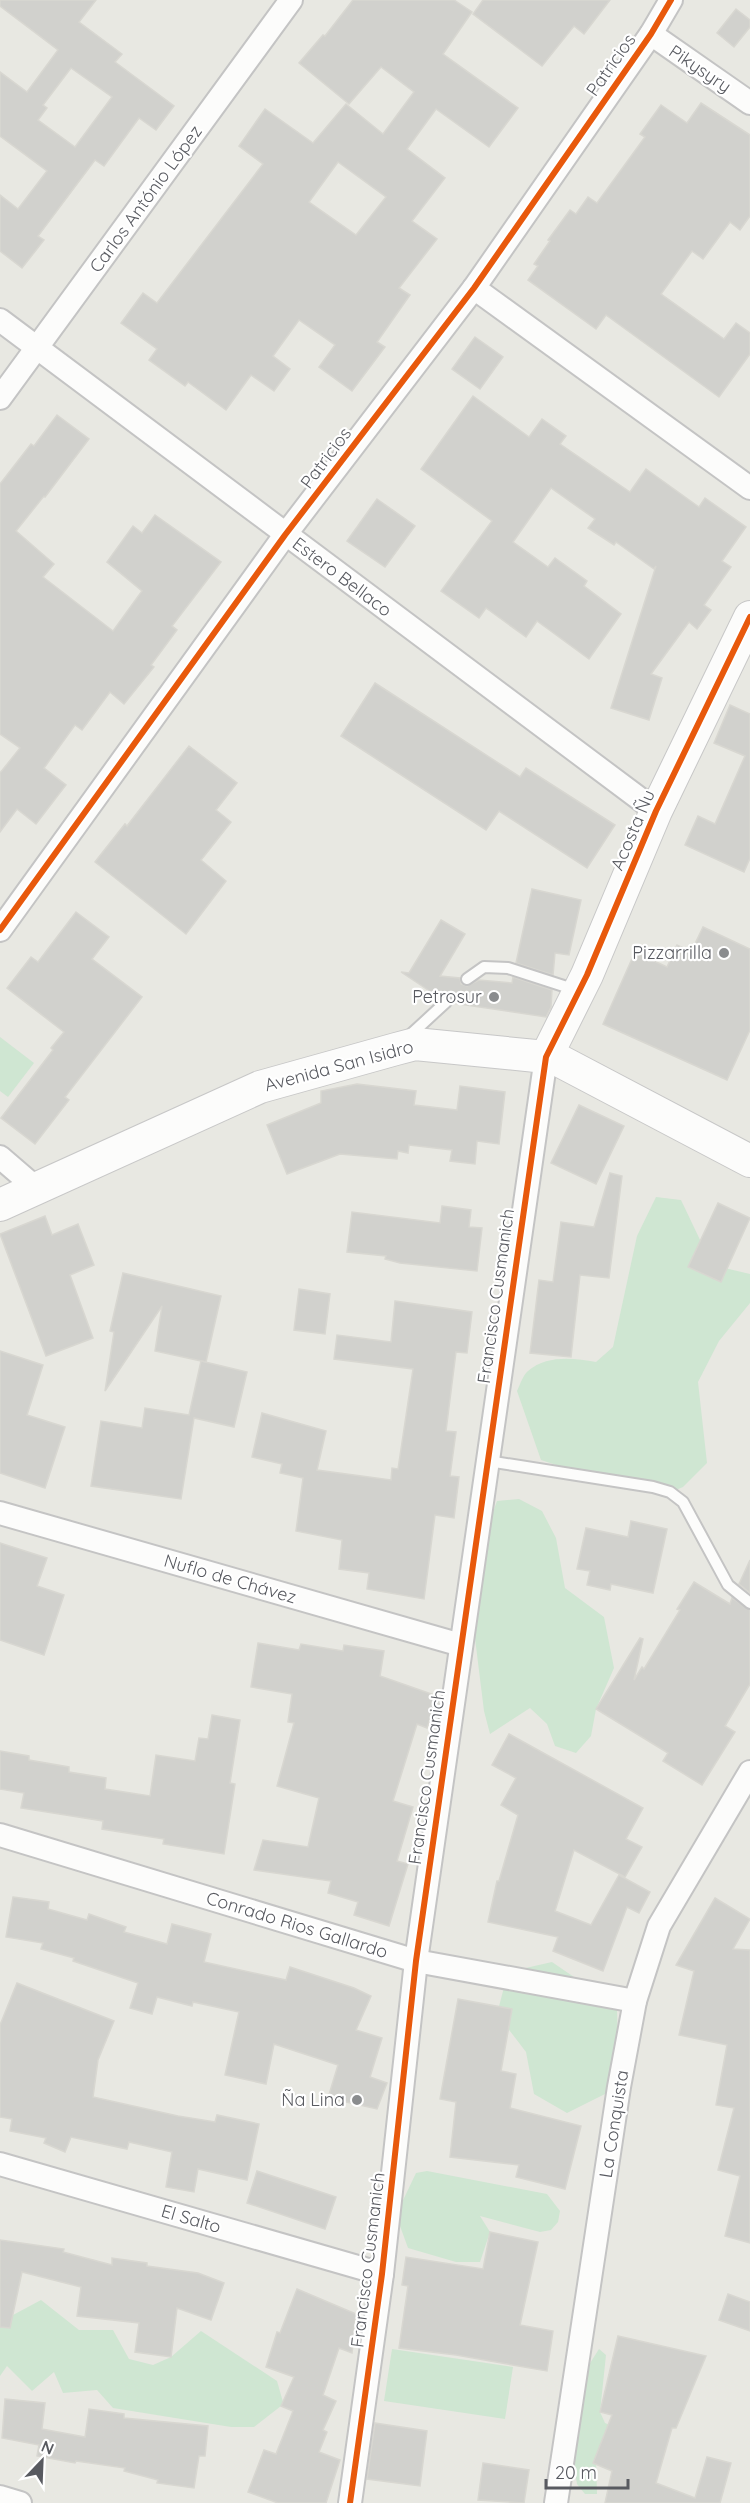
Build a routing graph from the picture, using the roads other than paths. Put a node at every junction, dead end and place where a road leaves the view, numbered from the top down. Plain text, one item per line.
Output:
1 (291, 0) edge
2 (670, 0) edge
3 (651, 34) junction
4 (750, 103) edge
5 (474, 288) junction
6 (0, 320) edge
7 (37, 348) junction
8 (0, 398) edge
9 (750, 488) edge
10 (285, 535) junction
11 (750, 617) edge
12 (656, 811) junction
13 (0, 930) edge
14 (467, 979) dead end
15 (579, 991) junction
16 (446, 1002) dead end
17 (396, 1049) junction
18 (546, 1057) junction
19 (0, 1157) edge
20 (750, 1161) edge
21 (36, 1188) junction
22 (0, 1205) edge
23 (488, 1461) junction
24 (0, 1513) edge
25 (750, 1603) edge
26 (461, 1645) junction
27 (750, 1772) edge
28 (0, 1835) edge
29 (416, 1961) junction
30 (635, 2001) junction
31 (0, 2164) edge
32 (382, 2274) junction
33 (0, 2497) edge
34 (20, 2503) edge
35 (350, 2503) edge
36 (556, 2503) edge

1 - 7 street, Carlos António López
2 - 3 street, Patricios
3 - 4 street, Pikysyry
3 - 5 street, Patricios
5 - 9 street
5 - 10 street, Patricios
6 - 7 street, Estero Bellaco
7 - 8 street, Carlos António López
7 - 10 street, Estero Bellaco
10 - 12 street, Estero Bellaco
10 - 13 street, Patricios
11 - 12 main road, Acosta Ñu
12 - 15 main road, Acosta Ñu
14 - 15 lane
15 - 18 main road, Acosta Ñu
16 - 17 lane
17 - 18 main road, Avenida San Isidro
17 - 21 main road, Avenida San Isidro
18 - 20 main road, Avenida San Isidro
18 - 23 street, Francisco Cusmanich
19 - 21 street
21 - 22 main road, Avenida San Isidro
23 - 25 lane
23 - 26 street, Francisco Cusmanich
24 - 26 street, Nuflo de Chávez
26 - 29 street, Francisco Cusmanich
27 - 30 street, La Conquista
28 - 29 street, Conrado Rios Gallardo
29 - 30 street, Conrado Rios Gallardo
29 - 32 street, Francisco Cusmanich
30 - 36 street, La Conquista
31 - 32 street, El Salto
32 - 35 street, Francisco Cusmanich
33 - 34 street

